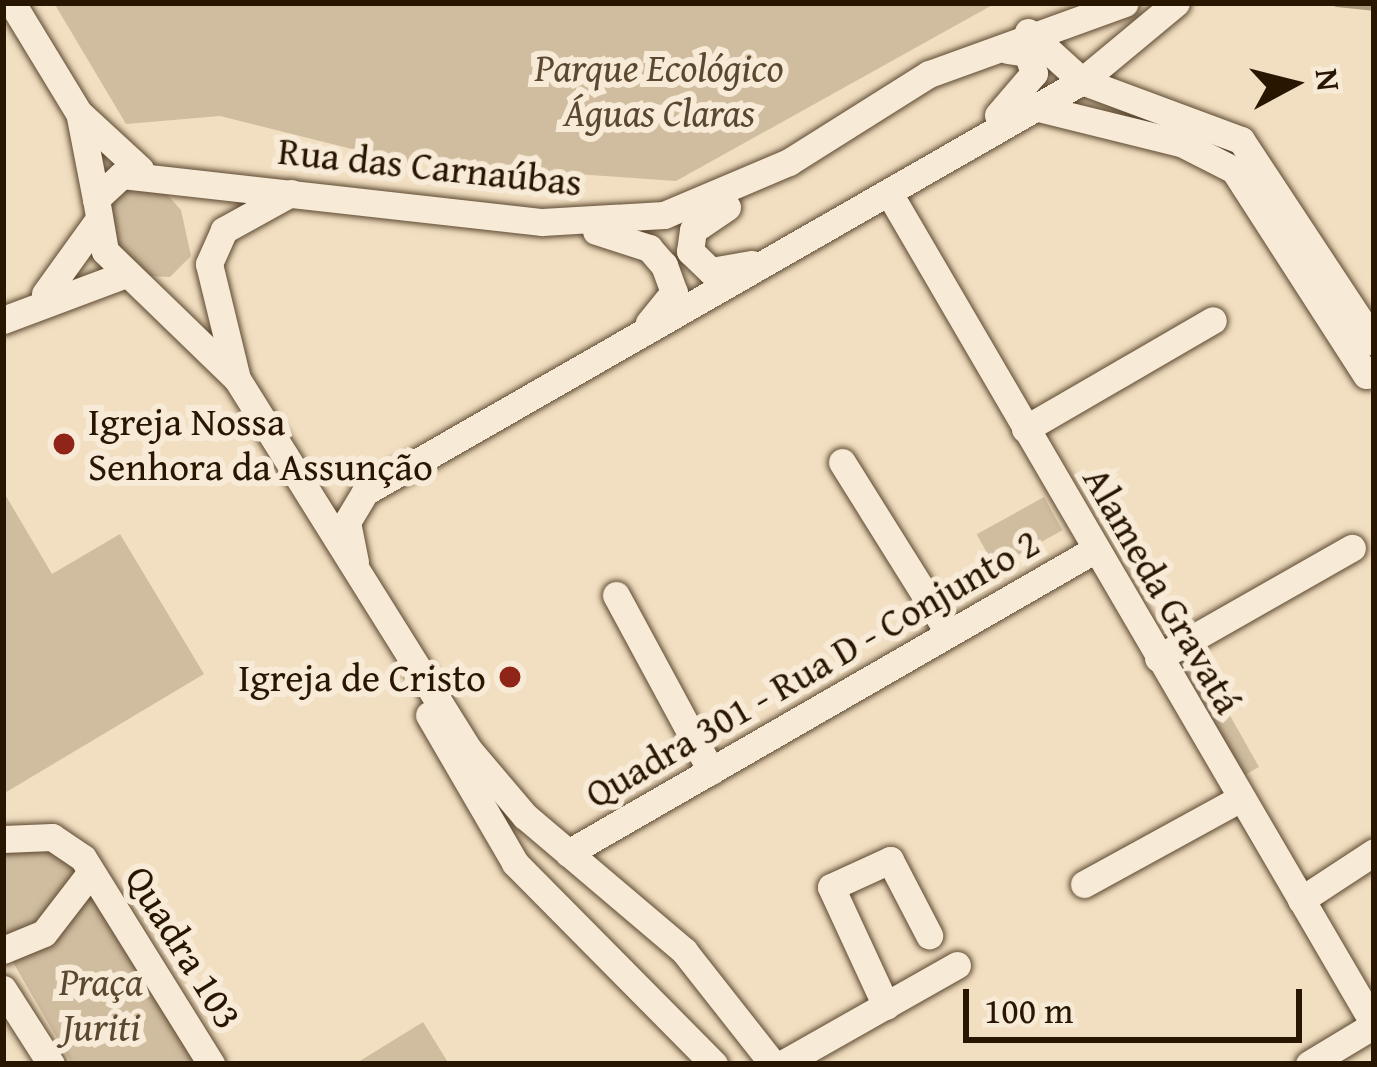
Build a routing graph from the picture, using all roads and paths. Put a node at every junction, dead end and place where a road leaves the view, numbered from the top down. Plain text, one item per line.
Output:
1 (12, 3) edge
2 (1125, 3) edge
3 (1176, 3) edge
4 (1028, 32) junction
5 (929, 74) junction
6 (1082, 81) junction
7 (1034, 107) junction
8 (79, 113) junction
9 (968, 142) junction
10 (788, 162) junction
11 (140, 169) junction
12 (291, 193) junction
13 (890, 193) junction
14 (96, 211) junction
15 (542, 222) junction
16 (782, 258) junction
17 (126, 274) junction
18 (42, 297) junction
19 (3, 320) edge
20 (1213, 320) dead end
21 (1374, 342) edge
22 (619, 350) junction
23 (1370, 368) edge
24 (237, 379) junction
25 (1374, 403) edge
26 (1025, 430) junction
27 (842, 462) dead end
28 (294, 476) junction
29 (365, 492) junction
30 (1352, 548) dead end
31 (1094, 550) junction
32 (361, 590) junction
33 (616, 595) dead end
34 (949, 633) junction
35 (1158, 658) junction
36 (416, 677) junction
37 (711, 771) junction
38 (1239, 799) junction
39 (6, 834) edge
40 (1374, 852) edge
41 (568, 853) junction
42 (91, 872) junction
43 (1084, 884) dead end
44 (1300, 900) junction
45 (929, 935) dead end
46 (3, 950) edge
47 (957, 965) dead end
48 (3, 989) edge
49 (886, 1006) junction
50 (1374, 1024) edge
51 (51, 1064) edge
52 (211, 1064) edge
53 (714, 1064) edge
54 (777, 1064) edge
55 (1309, 1064) edge

1 - 8 street
2 - 4 street, Rua das Carnaúbas
3 - 6 street
4 - 5 street, Rua das Carnaúbas
4 - 6 street
5 - 9 street
5 - 10 street, Rua das Carnaúbas
6 - 7 street
6 - 21 street
7 - 9 street
7 - 23 street
8 - 11 street
8 - 14 street
9 - 13 street
10 - 15 street, Rua das Carnaúbas
10 - 16 street
11 - 12 street, Rua das Carnaúbas
11 - 14 street
12 - 15 street, Rua das Carnaúbas
12 - 24 street
13 - 16 street
13 - 26 street, Alameda Gravatá
14 - 17 street
14 - 18 street
15 - 22 street
16 - 22 street
17 - 18 street
17 - 24 street
18 - 19 street
20 - 26 street
22 - 29 street
23 - 25 street
24 - 28 street
26 - 31 street, Alameda Gravatá
27 - 34 street
28 - 29 street
28 - 32 street
29 - 32 street
30 - 35 street
31 - 34 street, Quadra 301 - Rua D - Conjunto 2
31 - 35 street, Alameda Gravatá
32 - 36 street
33 - 37 street
34 - 37 street, Quadra 301 - Rua D - Conjunto 2
35 - 38 street, Alameda Gravatá
36 - 41 street
36 - 53 street
37 - 41 street, Quadra 301 - Rua D - Conjunto 2
38 - 43 street
38 - 44 street, Alameda Gravatá
39 - 42 street, Quadra 103
40 - 44 street
41 - 54 street
42 - 46 street, Quadra 103
42 - 52 street, Quadra 103
44 - 50 street, Alameda Gravatá
45 - 49 street
47 - 49 street
48 - 51 street
49 - 54 street
50 - 55 street

